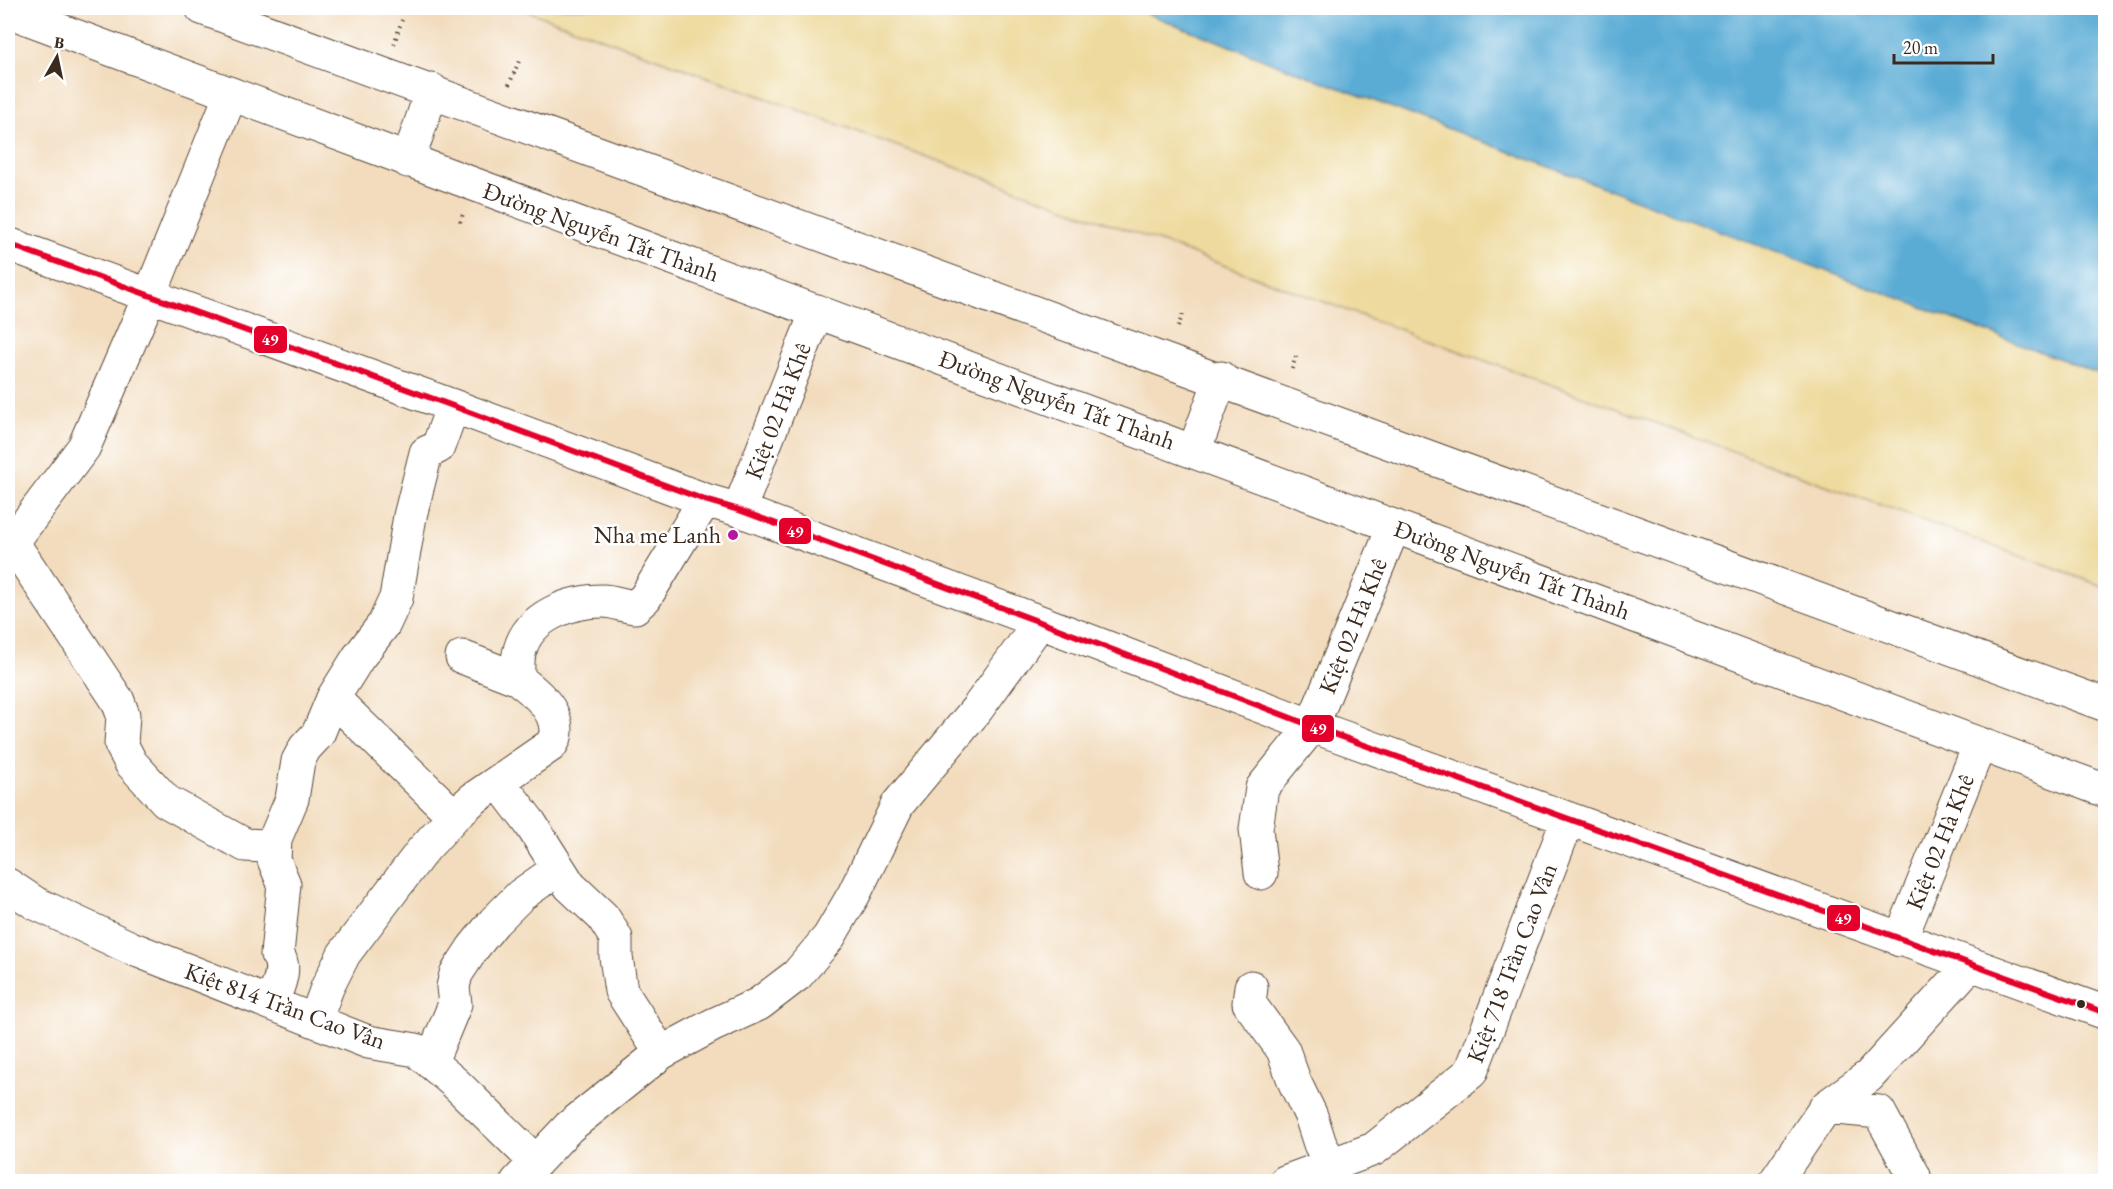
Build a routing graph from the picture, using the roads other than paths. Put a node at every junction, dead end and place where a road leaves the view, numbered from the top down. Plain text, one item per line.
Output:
1 (202, 8) edge
2 (8, 11) edge
3 (432, 90) junction
4 (231, 94) junction
5 (408, 161) junction
6 (8, 244) edge
7 (150, 295) junction
8 (817, 311) junction
9 (1221, 378) junction
10 (453, 406) junction
11 (1194, 451) junction
12 (705, 500) junction
13 (739, 510) junction
14 (1394, 526) junction
15 (10, 545) edge
16 (1040, 622) junction
17 (462, 657) dead end
18 (518, 679) junction
19 (333, 698) junction
20 (2106, 705) edge
21 (1312, 726) junction
22 (1980, 744) junction
23 (499, 782) junction
24 (2106, 790) edge
25 (454, 816) junction
26 (1568, 819) junction
27 (275, 839) junction
28 (558, 869) junction
29 (1261, 873) dead end
30 (8, 885) edge
31 (1900, 940) junction
32 (1970, 965) junction
33 (1251, 987) dead end
34 (272, 1003) junction
35 (2106, 1013) edge
36 (315, 1021) junction
37 (661, 1053) junction
38 (431, 1062) junction
39 (1826, 1107) junction
40 (1331, 1164) junction
41 (527, 1172) edge
42 (1296, 1180) edge
43 (1775, 1182) edge
44 (1909, 1182) edge

1 - 3 street
2 - 4 street, Đường Nguyễn Tất Thành
3 - 5 street
3 - 9 street
4 - 5 street, Đường Nguyễn Tất Thành
4 - 7 street
5 - 8 street, Đường Nguyễn Tất Thành
6 - 7 street, Kiệt 02 Hà Khê
7 - 10 street, Kiệt 02 Hà Khê
7 - 15 street
8 - 11 street, Đường Nguyễn Tất Thành
8 - 13 street, Kiệt 02 Hà Khê
9 - 11 street
9 - 20 street
10 - 12 street, Kiệt 02 Hà Khê
10 - 19 street
11 - 14 street, Đường Nguyễn Tất Thành
12 - 13 street, Kiệt 02 Hà Khê
12 - 18 street
13 - 16 street, Kiệt 02 Hà Khê
14 - 21 street, Kiệt 02 Hà Khê
14 - 22 street, Đường Nguyễn Tất Thành
15 - 27 street
16 - 21 street, Kiệt 02 Hà Khê
16 - 37 street, Kiệt 814 Trần Cao Vân
17 - 18 street
18 - 23 street
19 - 25 street
19 - 27 street
21 - 26 street, Kiệt 02 Hà Khê
21 - 29 street
22 - 24 street, Đường Nguyễn Tất Thành
22 - 31 street, Kiệt 02 Hà Khê
23 - 25 street
23 - 28 street
25 - 36 street
26 - 31 street, Kiệt 02 Hà Khê
26 - 40 street, Kiệt 718 Trần Cao Vân
27 - 34 street
28 - 37 street
28 - 38 street
30 - 34 street, Kiệt 814 Trần Cao Vân
31 - 32 street, Kiệt 02 Hà Khê
32 - 35 street, Kiệt 02 Hà Khê
32 - 39 street
33 - 40 street
34 - 36 street, Kiệt 814 Trần Cao Vân
36 - 38 street, Kiệt 814 Trần Cao Vân
37 - 41 street, Kiệt 814 Trần Cao Vân
38 - 41 street, Kiệt 814 Trần Cao Vân
39 - 43 street
39 - 44 street
40 - 42 street, Kiệt 718 Trần Cao Vân

